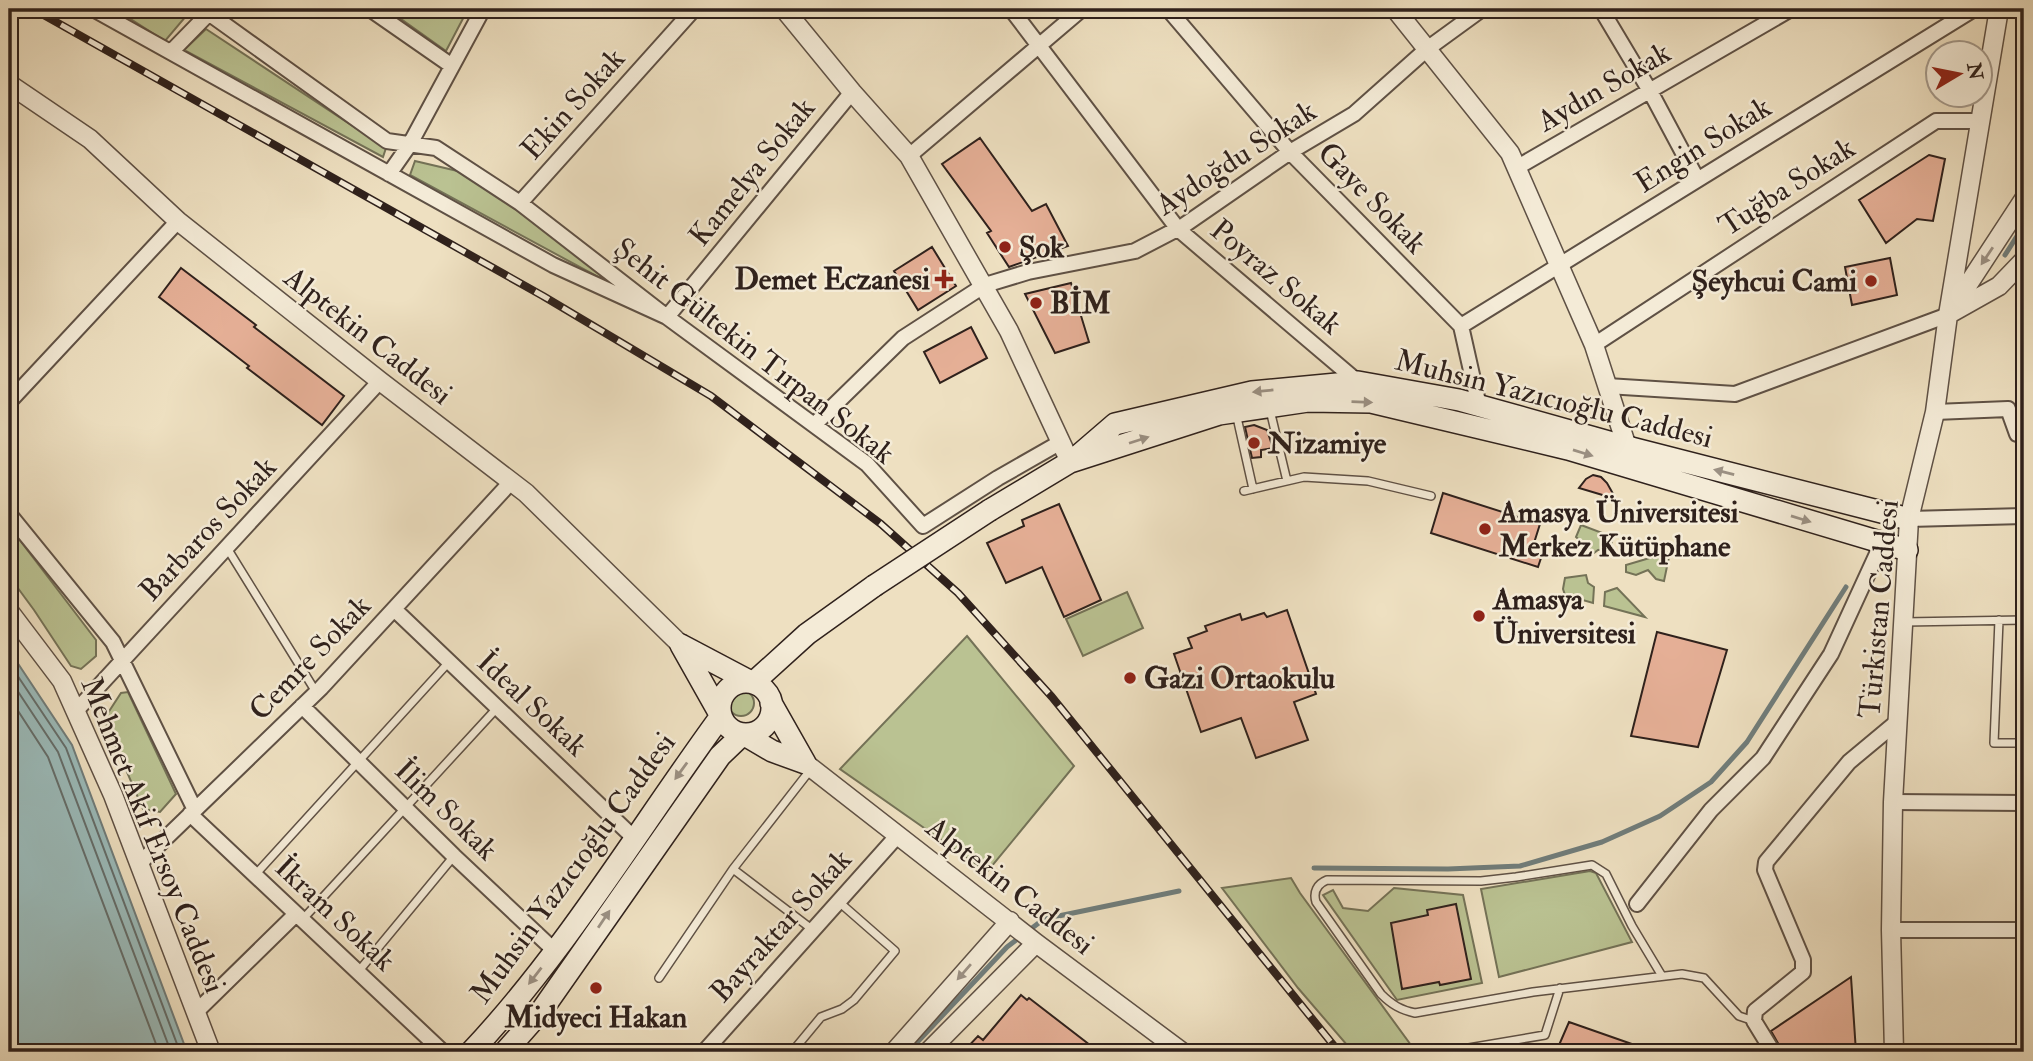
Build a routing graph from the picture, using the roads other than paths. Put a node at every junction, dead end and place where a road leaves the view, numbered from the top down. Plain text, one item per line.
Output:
1 (93, 9) edge
2 (370, 9) edge
3 (483, 9) edge
4 (694, 9) edge
5 (784, 9) edge
6 (1011, 9) edge
7 (1082, 9) edge
8 (1168, 9) edge
9 (1395, 9) edge
10 (1482, 9) edge
11 (1601, 9) edge
12 (1791, 9) edge
13 (1974, 9) edge
14 (1999, 9) edge
15 (208, 10) edge
16 (1040, 45) junction
17 (1427, 49) junction
18 (171, 52) junction
19 (452, 66) junction
20 (9, 84) edge
21 (1650, 91) junction
22 (852, 92) junction
23 (1980, 121) junction
24 (410, 144) junction
25 (1290, 152) junction
26 (909, 156) junction
27 (1517, 168) junction
28 (389, 174) junction
29 (1697, 180) junction
30 (2024, 199) edge
31 (520, 204) junction
32 (178, 221) junction
33 (1178, 229) junction
34 (2024, 260) edge
35 (1560, 264) junction
36 (985, 285) junction
37 (1948, 315) junction
38 (667, 317) junction
39 (1461, 326) junction
40 (1594, 345) junction
41 (380, 381) junction
42 (1359, 382) junction
43 (1607, 386) junction
44 (9, 402) edge
45 (1479, 406) junction
46 (1269, 407) junction
47 (1236, 412) junction
48 (1935, 412) junction
49 (814, 425) junction
50 (2024, 434) edge
51 (1627, 447) junction
52 (1066, 452) junction
53 (1287, 481) junction
54 (511, 482) junction
55 (1431, 496) dead end
56 (9, 514) edge
57 (2024, 516) edge
58 (1909, 519) junction
59 (1882, 543) junction
60 (227, 547) junction
61 (1907, 550) junction
62 (394, 610) junction
63 (9, 611) edge
64 (1999, 620) junction
65 (2024, 620) edge
66 (1903, 622) junction
67 (681, 645) junction
68 (122, 660) junction
69 (449, 662) junction
70 (753, 682) junction
71 (316, 692) junction
72 (771, 703) junction
73 (302, 706) junction
74 (497, 708) junction
75 (75, 712) junction
76 (721, 716) junction
77 (1897, 722) junction
78 (743, 734) junction
79 (2024, 743) edge
80 (359, 762) junction
81 (808, 766) junction
82 (1892, 802) junction
83 (2024, 803) edge
84 (407, 808) junction
85 (192, 812) junction
86 (898, 835) junction
87 (634, 838) junction
88 (454, 856) junction
89 (139, 864) junction
90 (733, 869) junction
91 (255, 875) junction
92 (839, 901) junction
93 (1637, 904) dead end
94 (299, 916) junction
95 (1010, 921) junction
96 (813, 930) junction
97 (1891, 930) junction
98 (2024, 930) edge
99 (1036, 943) junction
100 (555, 951) junction
101 (358, 972) junction
102 (1662, 976) junction
103 (659, 978) dead end
104 (1560, 988) junction
105 (196, 1012) junction
106 (1754, 1021) junction
107 (712, 1050) edge
108 (1177, 1051) edge
109 (211, 1052) edge
110 (443, 1052) edge
111 (471, 1052) edge
112 (505, 1052) edge
113 (792, 1052) edge
114 (894, 1052) edge
115 (928, 1052) edge
116 (1445, 1052) edge
117 (1773, 1052) edge
118 (1894, 1052) edge

1 - 18 street
2 - 19 street
3 - 19 street
4 - 31 street, Ekin Sokak
5 - 22 street
6 - 16 street, Poyraz Sokak
7 - 16 street
8 - 25 street, Gaye Sokak
9 - 17 street
10 - 17 street, Aydoğdu Sokak
11 - 21 street
12 - 21 street, Aydın Sokak
13 - 29 street, Engin Sokak
14 - 23 street, Türkistan Caddesi
15 - 18 street
15 - 24 street, Şehit Gültekin Tırpan Sokak
16 - 26 street
16 - 33 street, Poyraz Sokak
17 - 25 street, Aydoğdu Sokak
17 - 27 street
18 - 28 street
19 - 24 street
20 - 32 street, Alptekin Caddesi
21 - 27 street, Aydın Sokak
21 - 29 street
22 - 26 street
22 - 38 street, Kamelya Sokak
23 - 37 street, Türkistan Caddesi
23 - 40 street, Tuğba Sokak
24 - 28 street
24 - 31 street, Şehit Gültekin Tırpan Sokak
25 - 33 street, Aydoğdu Sokak
25 - 39 street, Gaye Sokak
26 - 36 street
27 - 35 street
28 - 38 street
29 - 35 street, Engin Sokak
30 -> 37 street
31 - 38 street, Şehit Gültekin Tırpan Sokak
32 - 41 street, Alptekin Caddesi
32 - 44 street
33 - 36 street, Aydoğdu Sokak
33 - 42 street, Poyraz Sokak
34 - 37 street
35 - 39 street, Engin Sokak
35 - 40 street
36 - 49 street, Aydoğdu Sokak
36 - 52 street
37 - 43 street
37 - 48 street, Türkistan Caddesi
38 - 49 street, Şehit Gültekin Tırpan Sokak
39 - 45 street
40 - 43 street
41 - 54 street, Alptekin Caddesi
41 - 60 street, Barbaros Sokak
42 - 45 main road, Muhsin Yazıcıoğlu Caddesi
42 -> 52 main road, Muhsin Yazıcıoğlu Caddesi
43 - 51 street
45 - 51 main road, Muhsin Yazıcıoğlu Caddesi
46 - 47 main road, Muhsin Yazıcıoğlu Caddesi
46 - 53 lane
46 -> 59 main road, Muhsin Yazıcıoğlu Caddesi
52 -> 47 main road, Muhsin Yazıcıoğlu Caddesi
47 - 53 lane
48 - 50 street
48 - 58 street, Türkistan Caddesi
49 - 52 street, Şehit Gültekin Tırpan Sokak
58 -> 51 main road, Muhsin Yazıcıoğlu Caddesi
52 - 70 main road, Muhsin Yazıcıoğlu Caddesi, bridge
53 - 55 lane
54 - 62 street, Cemre Sokak
54 - 67 street, Alptekin Caddesi
56 - 68 street
57 - 58 street
58 - 61 street, Türkistan Caddesi
59 - 61 main road, Muhsin Yazıcıoğlu Caddesi
59 - 93 street
60 - 68 street, Barbaros Sokak
60 - 71 lane
61 - 66 street, Türkistan Caddesi
62 - 69 street, İdeal Sokak
62 - 71 street, Cemre Sokak
63 - 75 street, Mehmet Akif Ersoy Caddesi
64 - 65 lane
64 - 66 lane
64 - 79 lane
66 - 77 street, Türkistan Caddesi
67 - 70 main road
67 - 76 main road
68 - 75 street, Barbaros Sokak
68 - 85 street
69 - 74 street, İdeal Sokak
69 - 80 lane
70 - 72 main road
70 - 76 main road
71 - 73 street, Cemre Sokak
72 - 78 main road
72 - 81 main road
73 - 80 street, İlim Sokak
73 - 85 street, Cemre Sokak
74 - 84 lane
74 - 87 street, İdeal Sokak
75 - 89 street, Mehmet Akif Ersoy Caddesi
76 - 78 main road
76 -> 87 main road, Muhsin Yazıcıoğlu Caddesi
77 - 82 street, Türkistan Caddesi
77 - 106 street
78 - 81 main road
112 -> 78 main road, Muhsin Yazıcıoğlu Caddesi
80 - 84 street, İlim Sokak
80 - 91 lane
81 - 86 street, Alptekin Caddesi
81 - 90 lane
82 - 83 street
82 - 97 street, Türkistan Caddesi
84 - 88 street, İlim Sokak
84 - 94 lane
85 - 89 street, Cemre Sokak
85 - 91 street, İkram Sokak
86 - 92 street, Bayraktar Sokak
86 - 95 street, Alptekin Caddesi
87 - 100 main road, Muhsin Yazıcıoğlu Caddesi
88 - 100 street, İlim Sokak
88 - 101 lane
89 - 105 street, Mehmet Akif Ersoy Caddesi
90 - 96 lane
90 - 103 lane
91 - 94 street, İkram Sokak
92 - 96 street, Bayraktar Sokak
92 - 113 lane
94 - 101 street, İkram Sokak
94 - 105 street
95 - 99 street, Alptekin Caddesi
95 -> 114 street
96 - 107 street, Bayraktar Sokak
97 - 98 street
97 - 118 street, Türkistan Caddesi
99 - 108 street, Alptekin Caddesi
99 - 115 street
100 -> 111 main road, Muhsin Yazıcıoğlu Caddesi
101 - 110 street, İkram Sokak
102 - 104 lane
102 - 104 lane
102 - 106 lane
104 - 116 lane
105 - 109 street, Mehmet Akif Ersoy Caddesi
106 - 117 street

